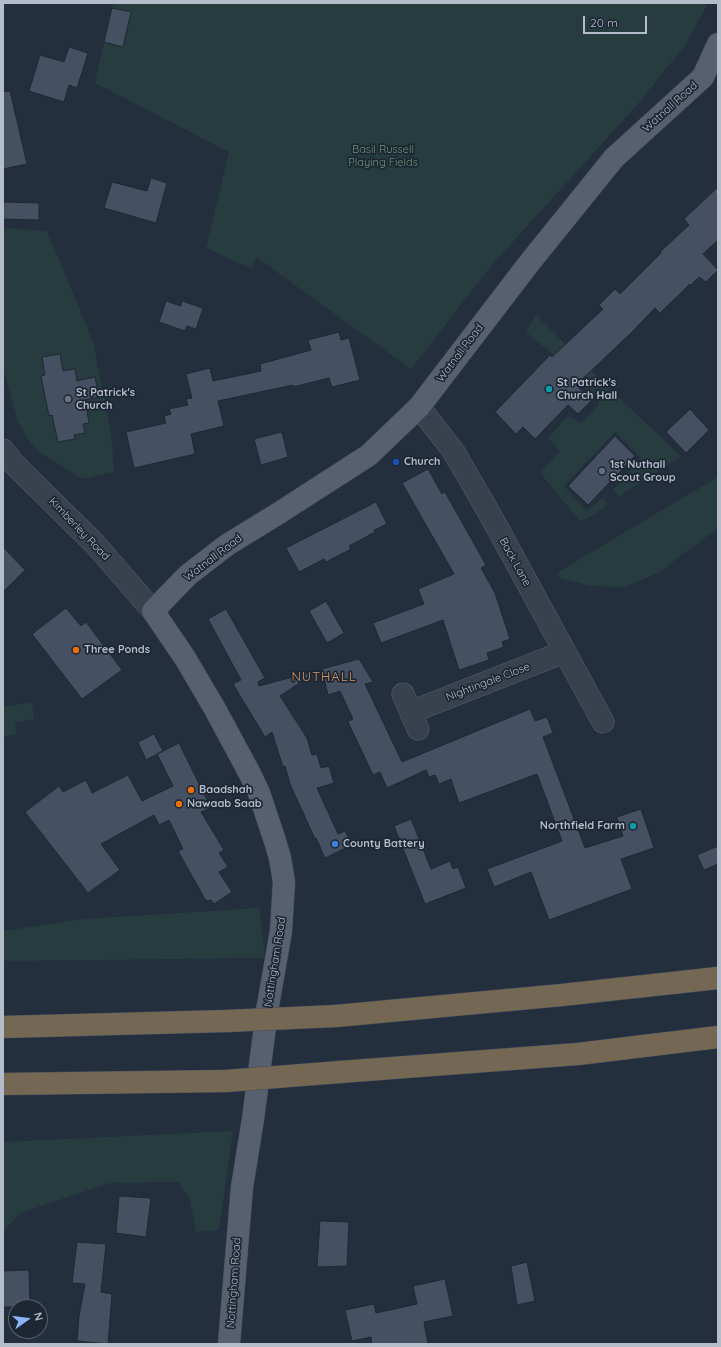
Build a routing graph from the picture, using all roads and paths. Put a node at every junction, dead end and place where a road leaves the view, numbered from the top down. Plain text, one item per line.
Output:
1 (718, 44) edge
2 (710, 77) edge
3 (419, 407) junction
4 (3, 450) edge
5 (153, 611) junction
6 (564, 652) junction
7 (411, 712) dead end
8 (603, 722) dead end
9 (718, 978) edge
10 (3, 1027) edge
11 (718, 1037) edge
12 (3, 1084) edge
13 (229, 1344) edge

1 - 2 main road, Watnall Road
2 - 3 main road, Watnall Road
3 - 5 main road, Watnall Road
3 - 6 street, Back Lane
4 - 5 street, Kimberley Road
5 - 13 main road, Nottingham Road
6 - 7 street, Nightingale Close
6 - 8 street, Back Lane
9 - 10 highway, bridge
11 - 12 highway, bridge

